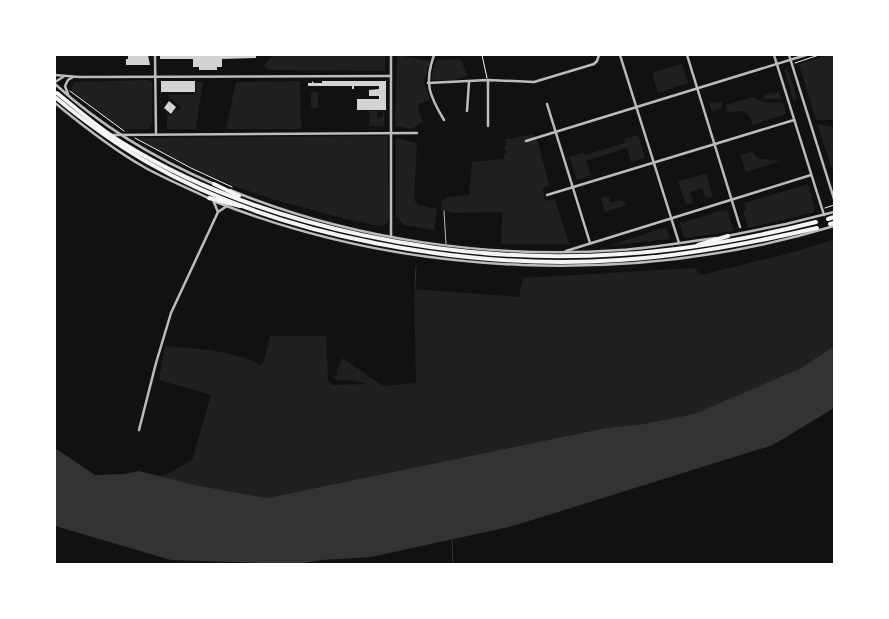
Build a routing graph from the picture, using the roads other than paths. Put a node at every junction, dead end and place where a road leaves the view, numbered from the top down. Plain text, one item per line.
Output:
1 (155, 55) edge
2 (391, 55) edge
3 (434, 55) edge
4 (599, 55) edge
5 (620, 55) edge
6 (687, 55) edge
7 (774, 55) edge
8 (789, 55) edge
9 (806, 55) edge
10 (791, 60) junction
11 (777, 64) junction
12 (55, 75) edge
13 (65, 76) junction
14 (391, 76) junction
15 (79, 77) junction
16 (155, 77) junction
17 (488, 80) junction
18 (469, 82) junction
19 (55, 83) edge
20 (428, 83) junction
21 (59, 88) junction
22 (697, 88) junction
23 (56, 93) edge
24 (68, 95) junction
25 (55, 103) edge
26 (547, 104) dead end
27 (637, 107) junction
28 (467, 111) dead end
29 (444, 120) dead end
30 (794, 120) junction
31 (488, 126) dead end
32 (556, 132) junction
33 (392, 133) junction
34 (416, 133) dead end
35 (156, 134) junction
36 (96, 135) junction
37 (526, 140) dead end
38 (715, 144) junction
39 (654, 163) junction
40 (811, 175) junction
41 (214, 184) junction
42 (573, 188) junction
43 (547, 195) dead end
44 (209, 198) junction
45 (834, 199) edge
46 (214, 200) junction
47 (732, 200) junction
48 (248, 202) junction
49 (228, 206) junction
50 (246, 207) junction
51 (444, 211) dead end
52 (218, 212) junction
53 (834, 212) edge
54 (824, 215) junction
55 (834, 217) edge
56 (671, 218) junction
57 (828, 219) dead end
58 (816, 222) dead end
59 (833, 224) edge
60 (740, 227) dead end
61 (817, 228) dead end
62 (391, 236) junction
63 (728, 236) junction
64 (590, 243) junction
65 (679, 243) junction
66 (446, 244) junction
67 (692, 247) junction
68 (561, 252) junction
69 (139, 430) dead end

1 - 16 street
2 - 14 street
3 - 20 street
4 - 17 street
5 - 27 street
6 - 22 street
7 - 11 street
8 - 10 street
9 - 10 street
10 - 11 street
10 - 45 street
11 - 22 street
11 - 30 street
12 - 13 street
13 - 15 street
13 - 19 street
14 - 16 street
14 - 33 street
15 - 16 street
15 - 24 street
16 - 35 street
17 - 18 street
17 - 31 street
18 - 20 street
18 - 28 street
19 - 21 street
20 - 29 street
21 - 23 street
21 - 24 street
22 - 27 street
22 - 38 street
23 - 48 highway
23 - 50 highway
24 - 41 street
25 - 36 street
26 - 32 street
27 - 32 street
27 - 39 street
30 - 38 street
30 - 40 street
32 - 37 street
32 - 42 street
33 - 34 street
33 - 35 street
33 - 62 street
35 - 36 street
36 - 44 street
38 - 39 street
38 - 47 street
39 - 42 street
39 - 56 street
40 - 47 street
40 - 54 street
41 - 48 highway
41 - 62 street
42 - 43 street
42 - 64 street
44 - 46 street
44 - 50 highway
46 - 49 street
46 - 52 street
47 - 56 street
47 - 60 street
48 - 67 highway
49 - 52 street
49 - 59 street
50 - 61 highway
51 - 66 lane
52 - 69 street
53 - 54 street
54 - 63 street
55 - 57 highway
56 - 64 street
56 - 65 street
58 - 67 highway
62 - 66 street
63 - 65 street
63 - 67 highway
64 - 68 street
65 - 68 street
66 - 68 street

